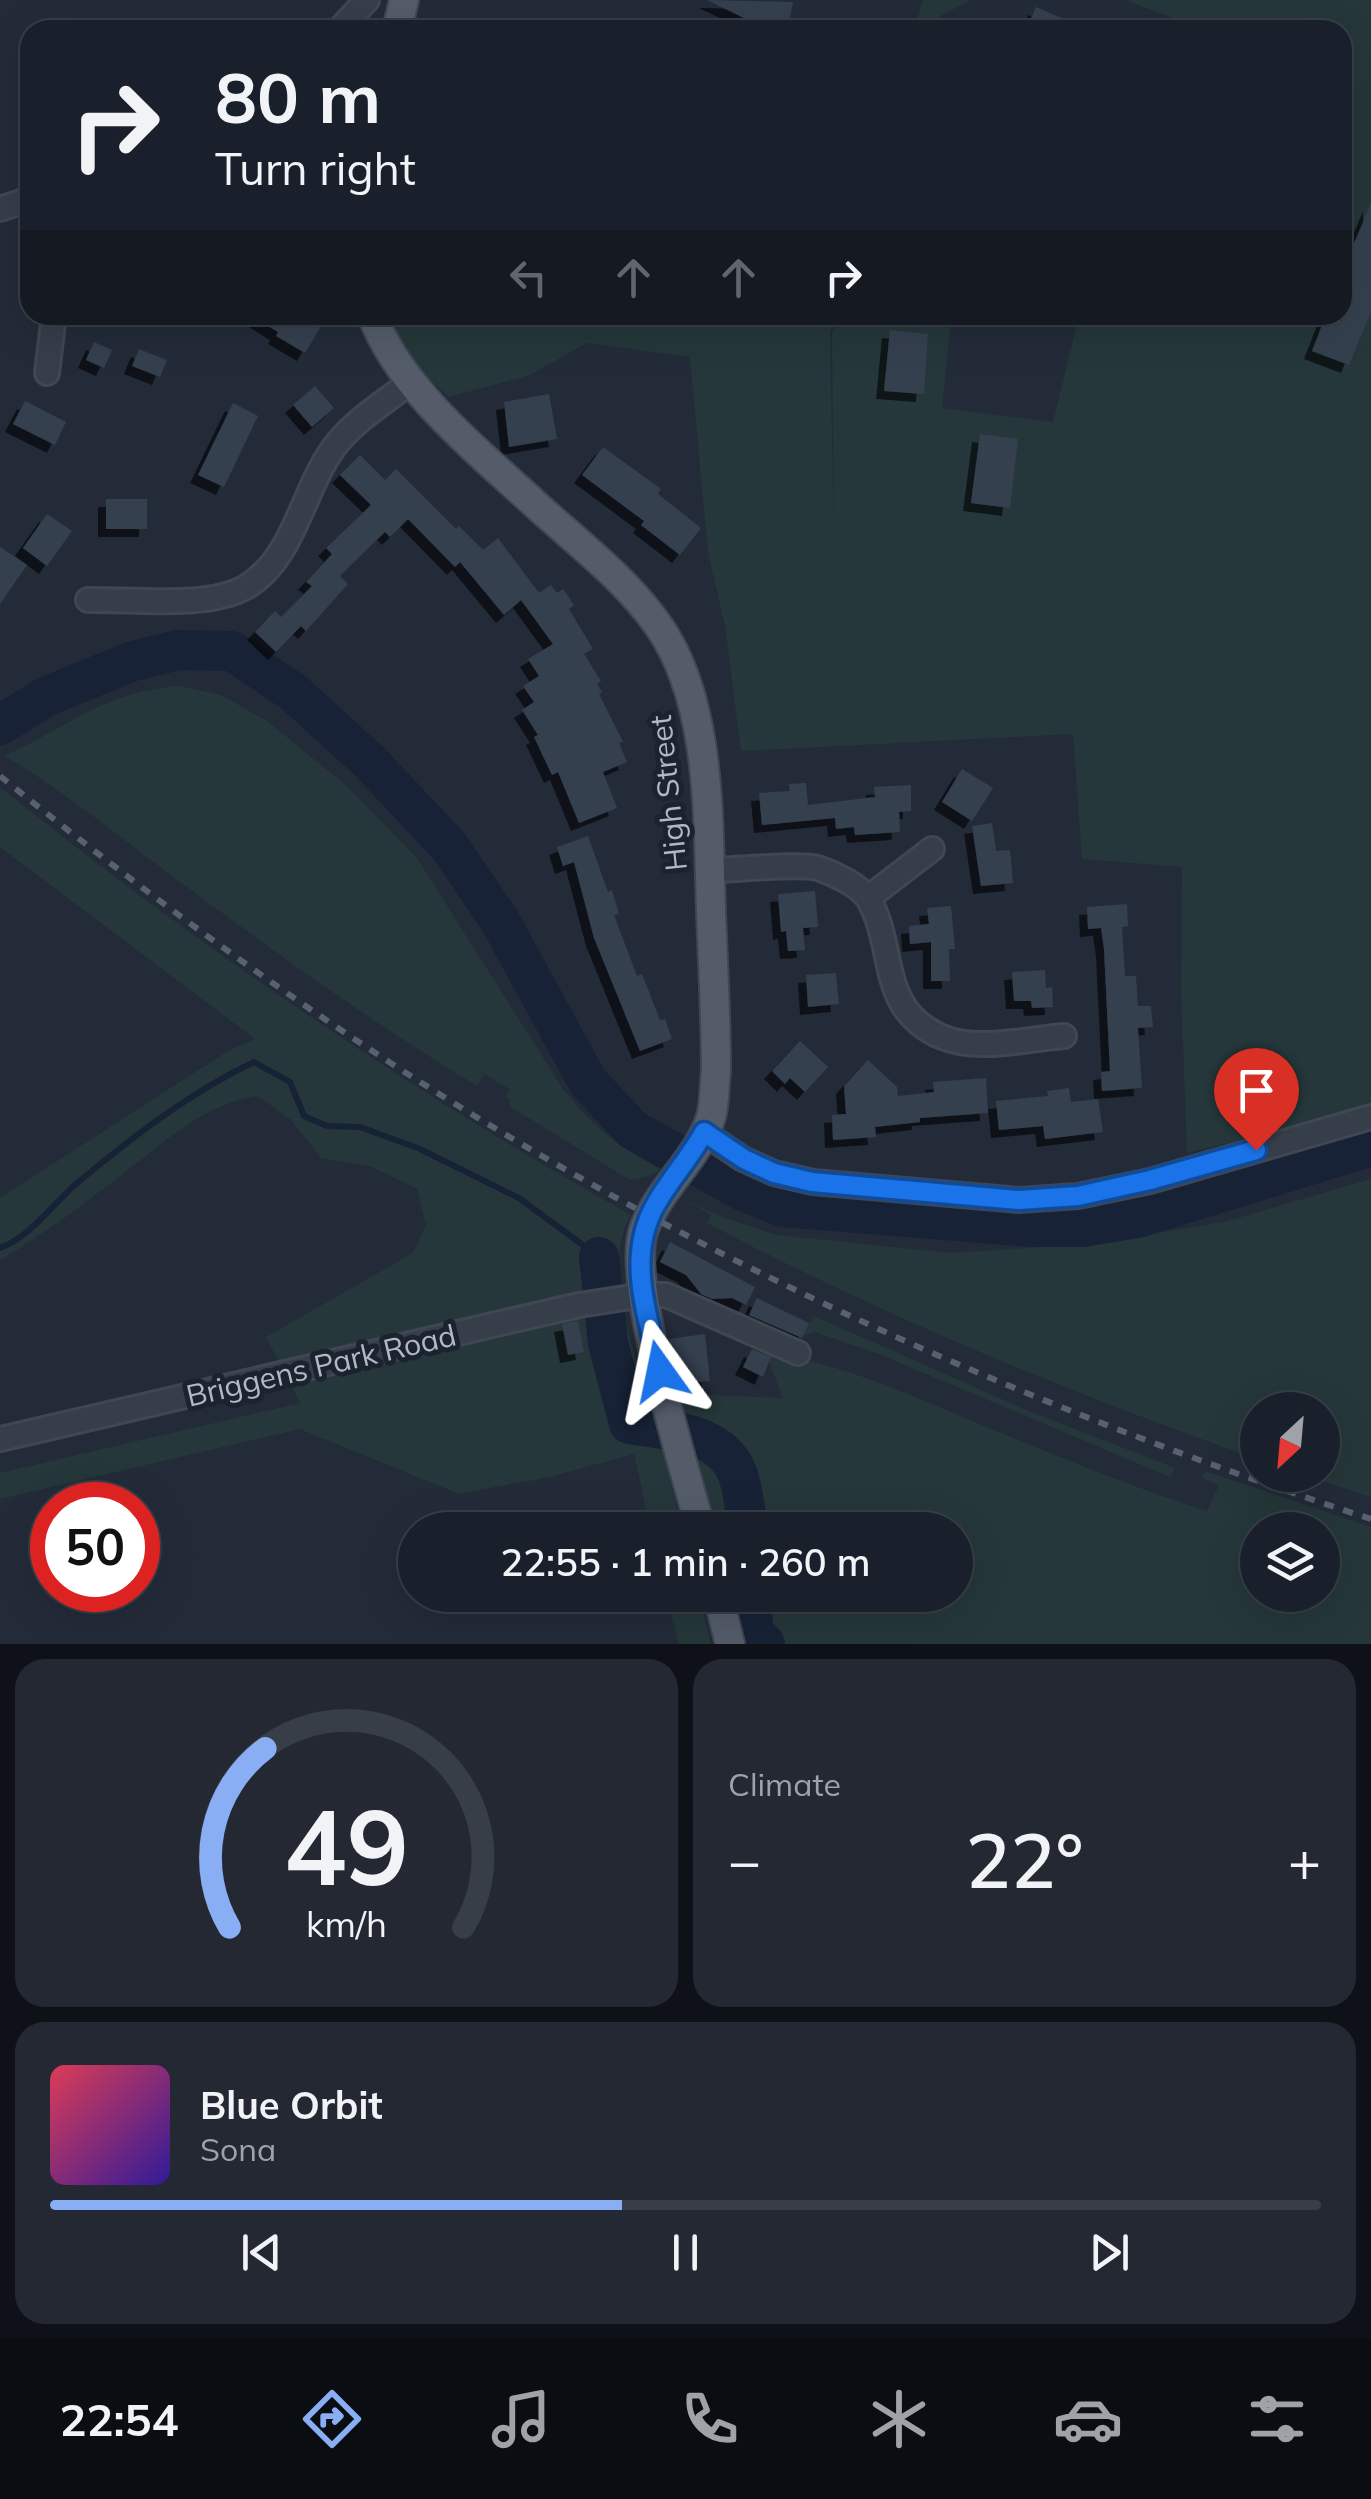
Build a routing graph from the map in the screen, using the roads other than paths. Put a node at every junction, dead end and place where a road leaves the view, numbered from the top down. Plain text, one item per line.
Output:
1 (367, 0) edge
2 (348, 20) edge
3 (53, 325) edge
4 (376, 325) edge
5 (47, 374) dead end
6 (410, 382) junction
7 (88, 600) dead end
8 (932, 849) dead end
9 (710, 870) junction
10 (868, 898) junction
11 (1064, 1036) dead end
12 (1371, 1117) edge
13 (701, 1138) junction
14 (618, 1299) junction
15 (798, 1354) dead end
16 (0, 1440) edge
17 (696, 1512) edge
18 (722, 1612) edge
19 (730, 1644) edge

1 - 2 street
3 - 5 street
4 - 6 main road, High Street
6 - 7 street
6 - 9 main road, High Street
8 - 10 street
9 - 10 street
9 - 13 main road, High Street
10 - 11 street
12 - 13 street
13 - 14 main road
14 - 15 street
14 - 16 street, Briggens Park Road
14 - 17 main road
18 - 19 main road

